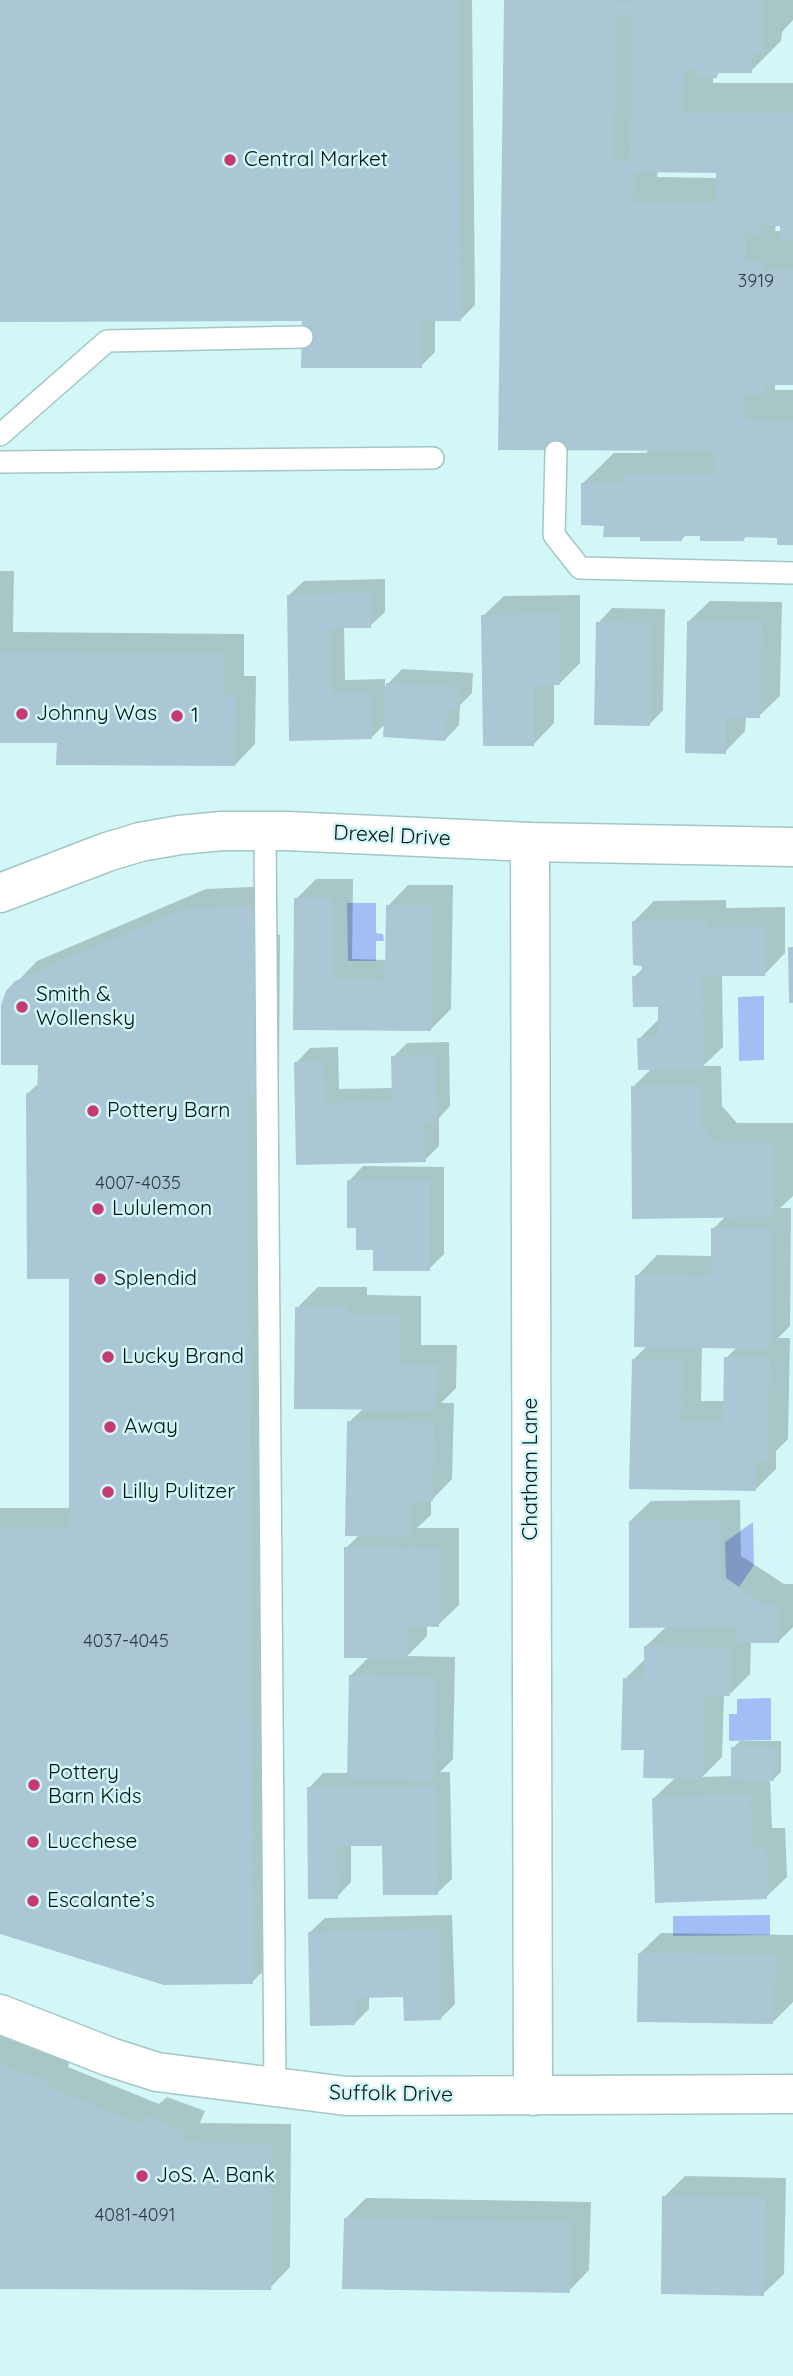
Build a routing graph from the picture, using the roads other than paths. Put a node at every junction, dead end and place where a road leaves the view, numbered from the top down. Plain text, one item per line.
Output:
1 (302, 337) dead end
2 (0, 435) edge
3 (556, 452) dead end
4 (433, 458) dead end
5 (0, 462) edge
6 (793, 573) edge
7 (265, 832) junction
8 (530, 842) junction
9 (793, 847) edge
10 (0, 893) edge
11 (0, 2014) edge
12 (275, 2087) junction
13 (793, 2094) edge
14 (533, 2096) junction

1 - 2 lane
3 - 6 lane
4 - 5 lane
7 - 8 street, Drexel Drive
7 - 10 street, Drexel Drive
7 - 12 lane
8 - 9 street, Drexel Drive
8 - 14 street, Chatham Lane
11 - 12 street, Suffolk Drive
12 - 14 street, Suffolk Drive
13 - 14 street, Suffolk Drive

